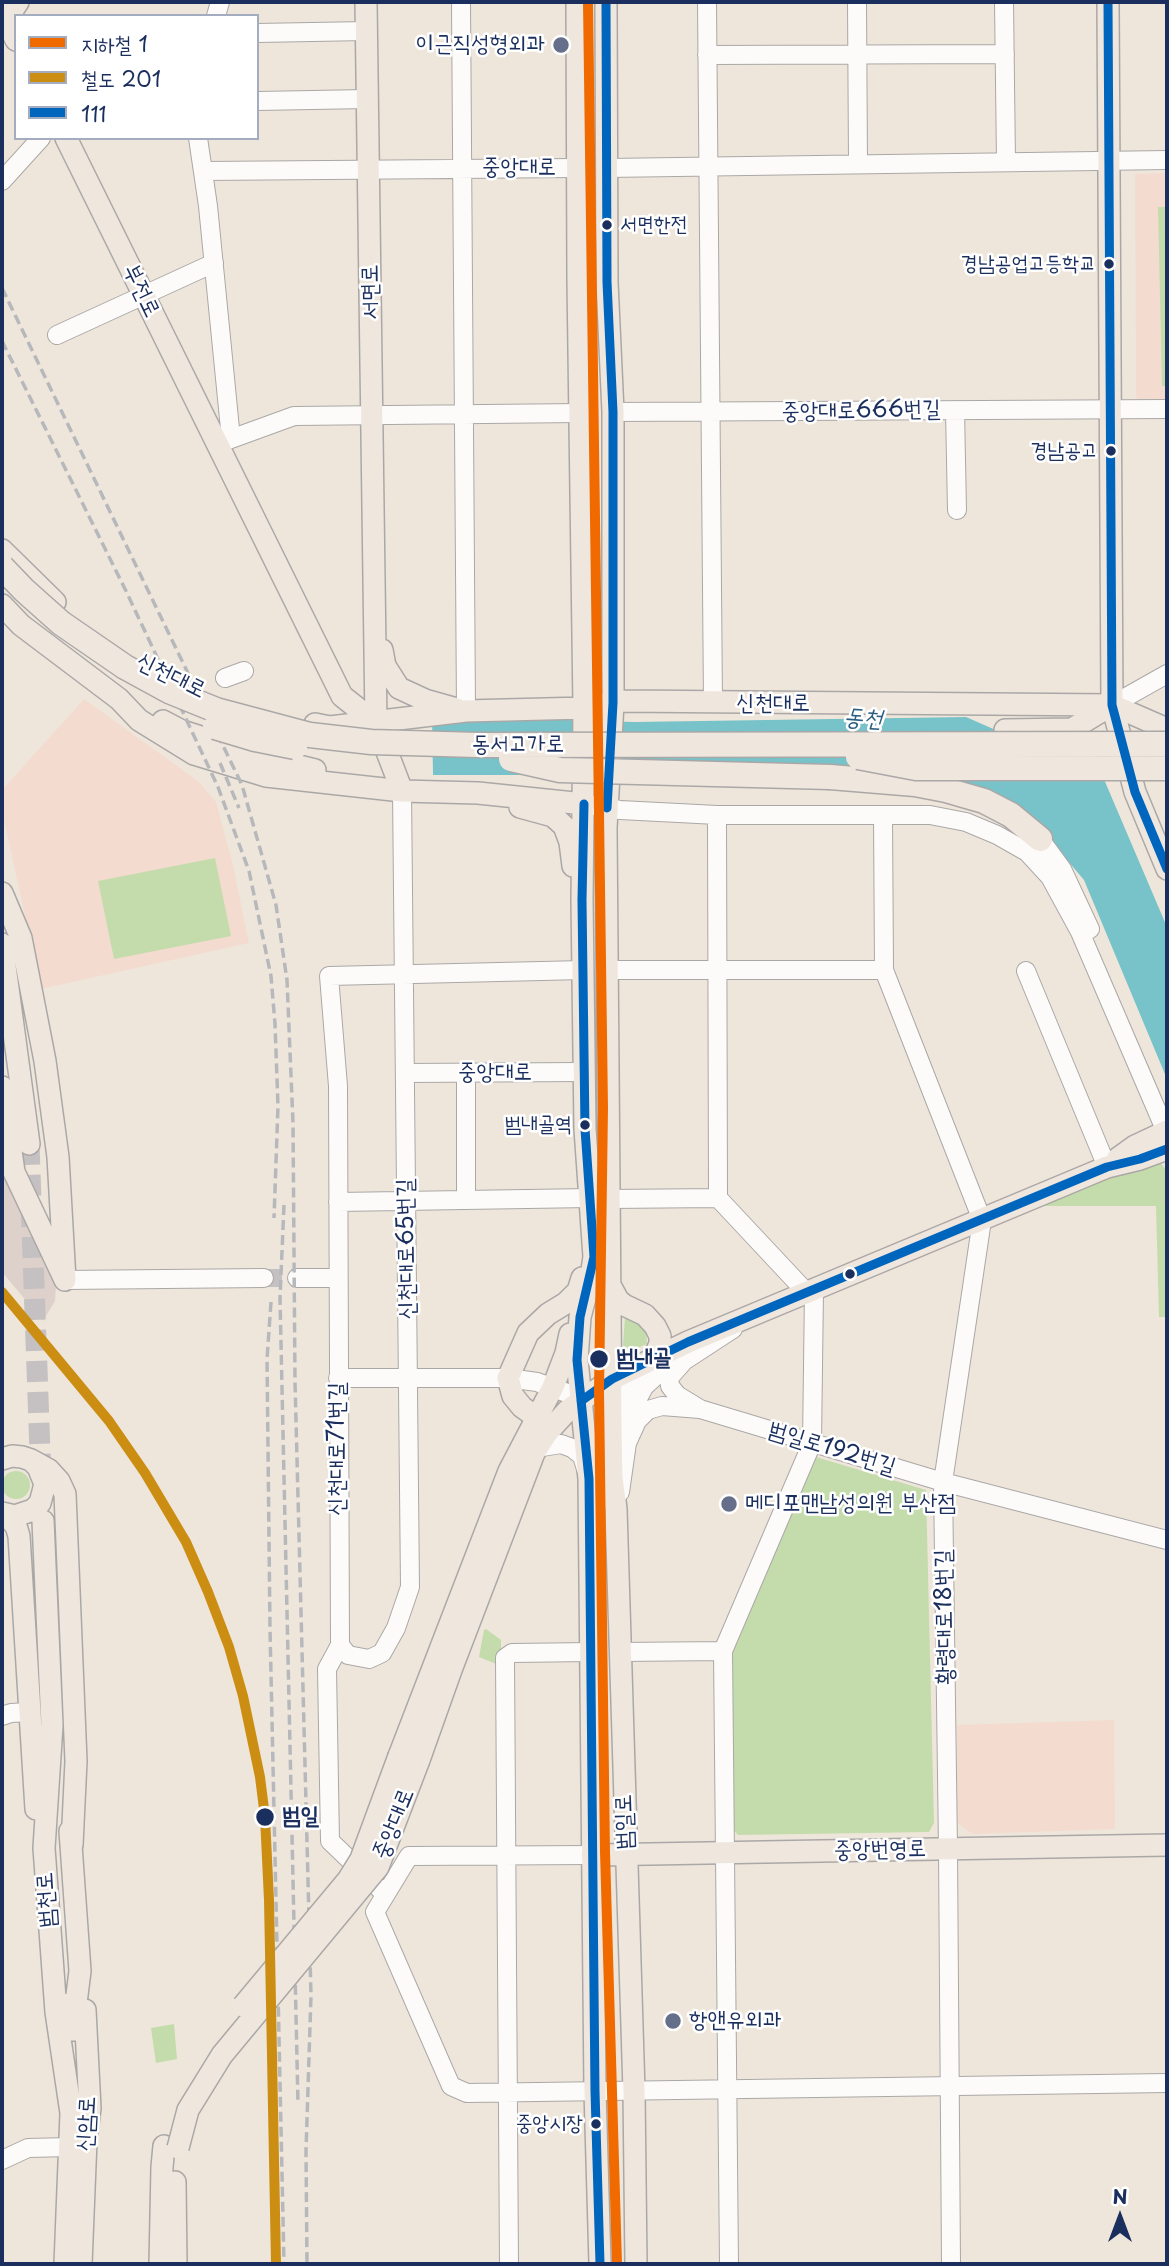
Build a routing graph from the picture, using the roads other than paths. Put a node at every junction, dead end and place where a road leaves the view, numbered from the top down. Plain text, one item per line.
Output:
1 (18, 2) edge
2 (366, 2) edge
3 (461, 2) edge
4 (577, 2) edge
5 (606, 2) edge
6 (707, 2) edge
7 (857, 2) edge
8 (1004, 2) edge
9 (1108, 2) edge
10 (4, 16) edge
11 (367, 31) junction
12 (259, 33) edge
13 (14, 36) edge
14 (1004, 54) junction
15 (707, 55) junction
16 (857, 55) junction
17 (368, 99) junction
18 (259, 101) edge
19 (39, 140) edge
20 (67, 140) edge
21 (198, 140) edge
22 (1108, 160) junction
23 (1167, 160) edge
24 (1006, 162) junction
25 (858, 164) junction
26 (708, 166) junction
27 (368, 168) junction
28 (577, 168) junction
29 (607, 168) junction
30 (461, 169) junction
31 (203, 171) junction
32 (2, 181) edge
33 (214, 263) junction
34 (143, 296) junction
35 (57, 335) dead end
36 (1109, 409) junction
37 (1167, 409) edge
38 (955, 410) junction
39 (613, 412) junction
40 (710, 412) junction
41 (580, 413) junction
42 (464, 414) junction
43 (373, 416) junction
44 (224, 442) junction
45 (957, 510) dead end
46 (2, 550) edge
47 (2, 567) edge
48 (2, 589) edge
49 (2, 605) edge
50 (375, 617) junction
51 (244, 671) dead end
52 (1167, 674) edge
53 (225, 678) dead end
54 (612, 703) junction
55 (713, 703) junction
56 (1112, 705) junction
57 (584, 708) junction
58 (466, 711) junction
59 (376, 723) junction
60 (1072, 729) junction
61 (1004, 730) joint
62 (310, 735) junction
63 (1165, 746) edge
64 (1123, 749) junction
65 (858, 757) junction
66 (511, 759) junction
67 (1167, 768) edge
68 (402, 791) junction
69 (478, 793) junction
70 (584, 804) junction
71 (607, 808) junction
72 (717, 815) junction
73 (883, 815) junction
74 (1040, 839) joint
75 (1167, 869) edge
76 (2, 893) edge
77 (582, 900) junction
78 (2, 944) edge
79 (717, 969) junction
80 (584, 970) junction
81 (607, 970) junction
82 (884, 970) junction
83 (1026, 971) dead end
84 (404, 975) junction
85 (1118, 1015) junction
86 (585, 1072) junction
87 (405, 1073) junction
88 (466, 1073) junction
89 (2, 1087) edge
90 (1162, 1097) edge
91 (1167, 1132) edge
92 (29, 1144) tunnel mouth
93 (1167, 1149) edge
94 (58, 1157) junction
95 (1107, 1167) junction
96 (22, 1189) junction
97 (599, 1198) junction
98 (718, 1198) junction
99 (466, 1200) junction
100 (406, 1201) junction
101 (338, 1202) junction
102 (982, 1220) junction
103 (591, 1228) junction
104 (264, 1278) tunnel mouth
105 (297, 1278) tunnel mouth
106 (338, 1278) junction
107 (65, 1280) junction
108 (611, 1287) junction
109 (578, 1291) junction
110 (810, 1292) junction
111 (740, 1321) junction
112 (579, 1331) junction
113 (684, 1361) junction
114 (655, 1366) junction
115 (338, 1378) junction
116 (408, 1378) junction
117 (508, 1378) junction
118 (612, 1379) junction
119 (553, 1387) junction
120 (581, 1401) junction
121 (699, 1409) junction
122 (529, 1412) junction
123 (619, 1436) junction
124 (812, 1443) junction
125 (536, 1448) junction
126 (11, 1457) edge
127 (589, 1479) junction
128 (943, 1482) junction
129 (4, 1514) edge
130 (43, 1521) dead end
131 (1167, 1539) edge
132 (340, 1645) junction
133 (723, 1651) junction
134 (620, 1652) junction
135 (592, 1653) junction
136 (29, 1712) junction
137 (2, 1716) edge
138 (52, 1725) junction
139 (409, 1758) junction
140 (72, 1844) junction
141 (1167, 1845) edge
142 (44, 1848) junction
143 (948, 1849) junction
144 (724, 1853) junction
145 (626, 1854) junction
146 (592, 1855) junction
147 (505, 1856) junction
148 (386, 1894) junction
149 (51, 1949) junction
150 (80, 1985) junction
151 (66, 2075) joint
152 (1167, 2083) edge
153 (949, 2086) junction
154 (727, 2090) junction
155 (595, 2091) junction
156 (634, 2091) junction
157 (508, 2093) junction
158 (70, 2147) junction
159 (171, 2147) junction
160 (2, 2160) edge
161 (65, 2264) edge
162 (81, 2264) edge
163 (160, 2264) edge
164 (176, 2264) edge
165 (509, 2264) edge
166 (600, 2264) edge
167 (636, 2264) edge
168 (729, 2264) edge
169 (951, 2264) edge

1 - 10 main road
2 - 11 main road, 서면로
3 - 30 street
4 - 28 main road, 중앙대로
5 - 29 main road, 중앙대로
6 - 15 street
7 - 16 street
8 - 14 street
9 - 22 main road
10 - 13 main road
11 - 12 street
11 - 17 main road, 서면로
14 - 16 street
14 - 24 street
15 - 16 street
15 - 26 street
16 - 25 street
17 - 18 street
17 - 27 main road, 서면로
19 - 32 street
20 - 34 main road, 부전로
21 - 31 street
22 - 23 street
22 - 24 street
22 - 36 main road
24 - 25 street
25 - 26 street
26 - 29 street
26 - 40 street
27 - 30 street, 중앙대로
27 - 31 street
27 - 43 main road, 서면로
28 - 30 street, 중앙대로
28 - 41 main road, 중앙대로
29 - 39 main road, 중앙대로
30 - 42 street
31 - 33 street
33 - 34 street
33 - 44 street
34 - 35 street
34 - 44 main road, 부전로
36 - 37 street, 중앙대로666번길
36 - 38 street, 중앙대로666번길
36 - 56 main road
38 - 40 street, 중앙대로666번길
38 - 45 street
39 - 40 street, 중앙대로666번길
39 - 54 main road, 중앙대로
40 - 55 street
41 - 42 street
41 - 57 main road, 중앙대로
42 - 43 street
42 - 58 street
43 - 44 street
43 - 50 main road, 서면로
44 - 59 main road, 부전로
46 - 59 main road, 신천대로
47 - 62 highway, 동서고가로, bridge
48 - 66 highway, 동서고가로, bridge
49 - 68 main road, 신천대로
50 - 58 main road, 서면로
50 - 59 main road, 서면로
51 - 53 street
52 - 56 street
54 - 55 main road, 신천대로
54 - 57 main road, 신천대로
54 - 71 main road, 중앙대로, bridge
55 - 56 main road, 신천대로
56 - 60 main road
56 - 63 main road, 신천대로
56 - 64 main road
57 - 58 main road, 신천대로
57 - 70 main road, 중앙대로, bridge
58 - 59 main road, 신천대로
59 - 68 main road
60 - 61 main road
60 - 64 main road
61 - 62 highway, bridge
62 - 63 highway, 동서고가로, bridge
63 - 64 main road
63 - 65 highway, 동서고가로, bridge
64 - 75 main road
65 - 66 highway, 동서고가로, bridge
65 - 67 highway, bridge
66 - 74 highway, bridge
68 - 69 main road, 신천대로
68 - 84 street, 신천대로65번길
69 - 70 main road, 신천대로
69 - 77 main road
70 - 71 street
70 - 77 main road, 중앙대로
71 - 72 street
71 - 81 main road, 중앙대로
72 - 73 street
72 - 79 street
73 - 82 street
73 - 85 street
74 - 85 street
76 - 94 main road
77 - 80 main road, 중앙대로
78 - 92 main road
79 - 81 street
79 - 82 street
79 - 98 street
80 - 84 street
80 - 86 main road, 중앙대로
81 - 97 main road, 중앙대로
82 - 102 street
83 - 95 street
84 - 87 street, 신천대로65번길
84 - 101 street, 신천대로71번길
85 - 90 street
86 - 88 street, 중앙대로
86 - 97 main road, 중앙대로
87 - 88 street, 중앙대로
87 - 100 street, 신천대로65번길
88 - 99 street
89 - 96 main road
90 - 91 street
91 - 95 main road
93 - 95 main road
94 - 96 main road
94 - 107 main road
95 - 102 main road
96 - 107 main road
97 - 98 street
97 - 99 street
97 - 103 main road, 중앙대로
97 - 108 main road, 중앙대로
98 - 110 street
99 - 100 street
100 - 101 street
100 - 116 street, 신천대로65번길
101 - 106 street, 신천대로71번길
102 - 110 main road
102 - 128 street, 황령대로18번길
103 - 109 main road, 중앙대로
103 - 112 main road, 중앙대로
104 - 107 street
105 - 106 street
106 - 115 street, 신천대로71번길
108 - 114 main road
108 - 118 main road, 중앙대로
109 - 117 main road
109 - 119 main road, 중앙대로
110 - 111 main road
110 - 124 street
111 - 113 street
111 - 114 main road
112 - 118 main road, 중앙대로
112 - 120 main road, 중앙대로
113 - 114 street
113 - 121 street
114 - 118 main road
114 - 123 street
115 - 116 street
115 - 132 street, 신천대로71번길
116 - 117 street
116 - 132 street, 신천대로65번길
117 - 119 street
117 - 122 main road
118 - 120 main road
118 - 123 main road, 범일로
119 - 120 street
119 - 122 main road, 중앙대로
120 - 125 main road, 중앙대로
120 - 127 main road, 범일로
121 - 123 street
121 - 124 street, 범일로192번길
122 - 139 main road, 중앙대로
123 - 134 main road, 범일로
124 - 128 street, 범일로192번길
124 - 133 street
125 - 127 street
125 - 139 main road, 중앙대로
126 - 129 main road
126 - 140 main road
127 - 135 main road, 범일로
128 - 131 street, 범일로192번길
128 - 143 street, 황령대로18번길
129 - 136 main road
130 - 138 main road, 범천로
132 - 148 street, 신천대로71번길
133 - 134 street
133 - 144 street
134 - 145 main road, 범일로
135 - 146 main road, 범일로
135 - 147 street
136 - 137 street
136 - 142 main road
138 - 140 main road, 범천로
138 - 142 main road, 범천로
139 - 159 main road, 중앙대로, bridge
140 - 150 main road, 범천로
141 - 143 main road, 중앙번영로
142 - 149 main road, 범천로
143 - 144 main road, 중앙번영로
143 - 153 street, 황령대로18번길
144 - 145 main road, 중앙번영로
144 - 154 street
145 - 146 main road, 중앙번영로
145 - 156 main road, 범일로
146 - 147 street
146 - 155 main road, 범일로
147 - 148 street
147 - 157 street
148 - 157 street
149 - 150 main road
149 - 151 main road, 범천로
150 - 162 main road, 신암로
151 - 158 main road, 신암로
152 - 153 street
153 - 154 street
153 - 169 street, 황령대로18번길
154 - 156 street
154 - 168 street
155 - 156 street
155 - 157 street
155 - 166 main road, 범일로
156 - 167 main road, 범일로
157 - 165 street
158 - 160 street
158 - 161 main road, 신암로
159 - 163 main road, 중앙대로
159 - 164 main road, 중앙대로

